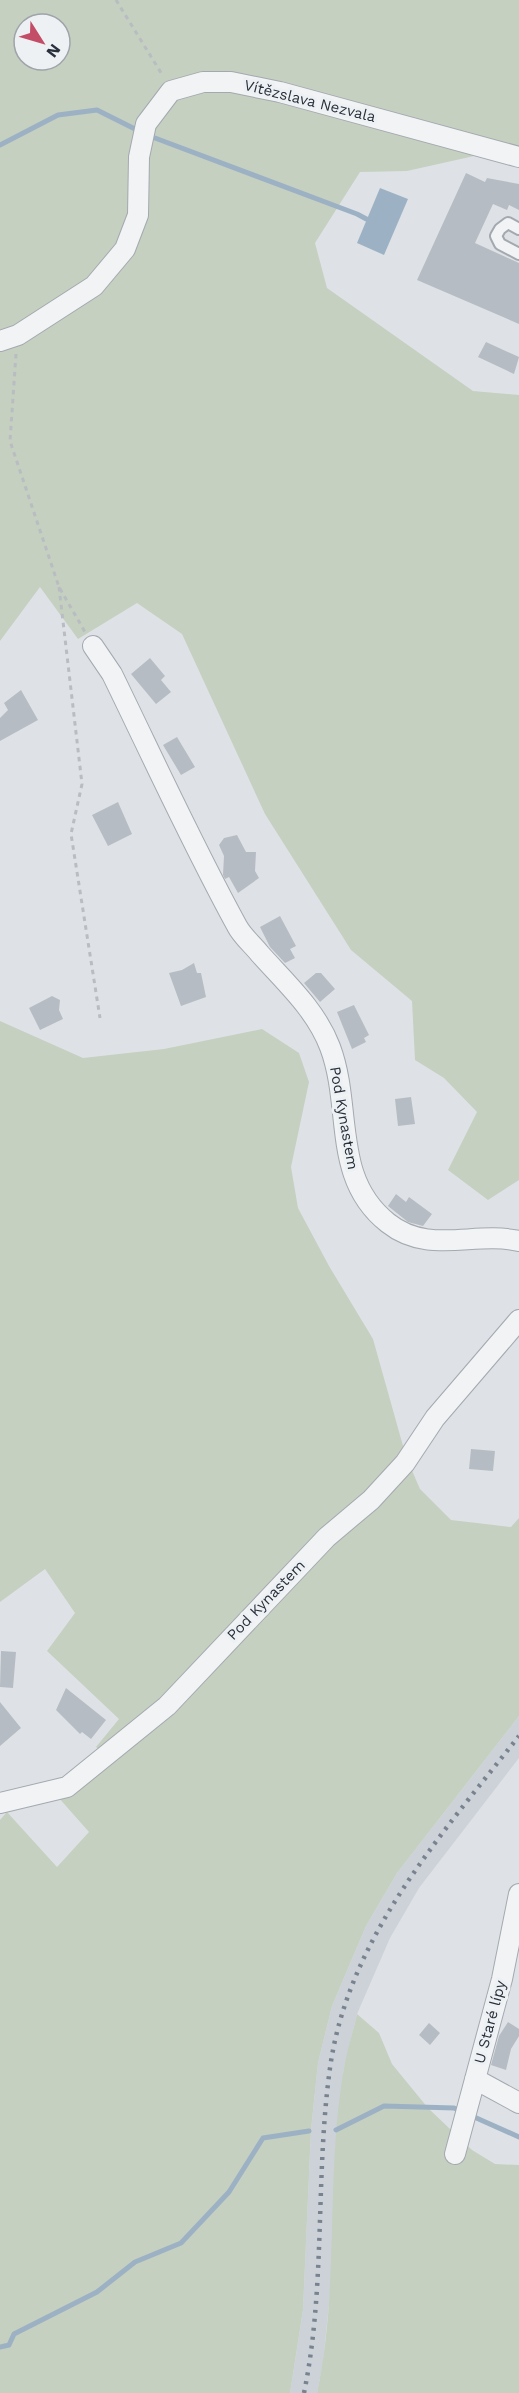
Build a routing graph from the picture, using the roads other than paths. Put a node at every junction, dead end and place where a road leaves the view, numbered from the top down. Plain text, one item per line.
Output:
1 (519, 157) edge
2 (519, 229) edge
3 (519, 254) edge
4 (9, 338) edge
5 (93, 646) road end
6 (519, 1241) edge
7 (519, 1320) edge
8 (0, 1803) edge
9 (519, 1894) edge
10 (475, 2079) junction
11 (519, 2103) edge
12 (455, 2154) dead end

1 - 4 street, Vítězslava Nezvala
2 - 3 lane
5 - 6 street, Pod Kynastem
7 - 8 street, Pod Kynastem
9 - 10 street, U Staré lípy
10 - 11 street, U Staré lípy
10 - 12 street, U Staré lípy

